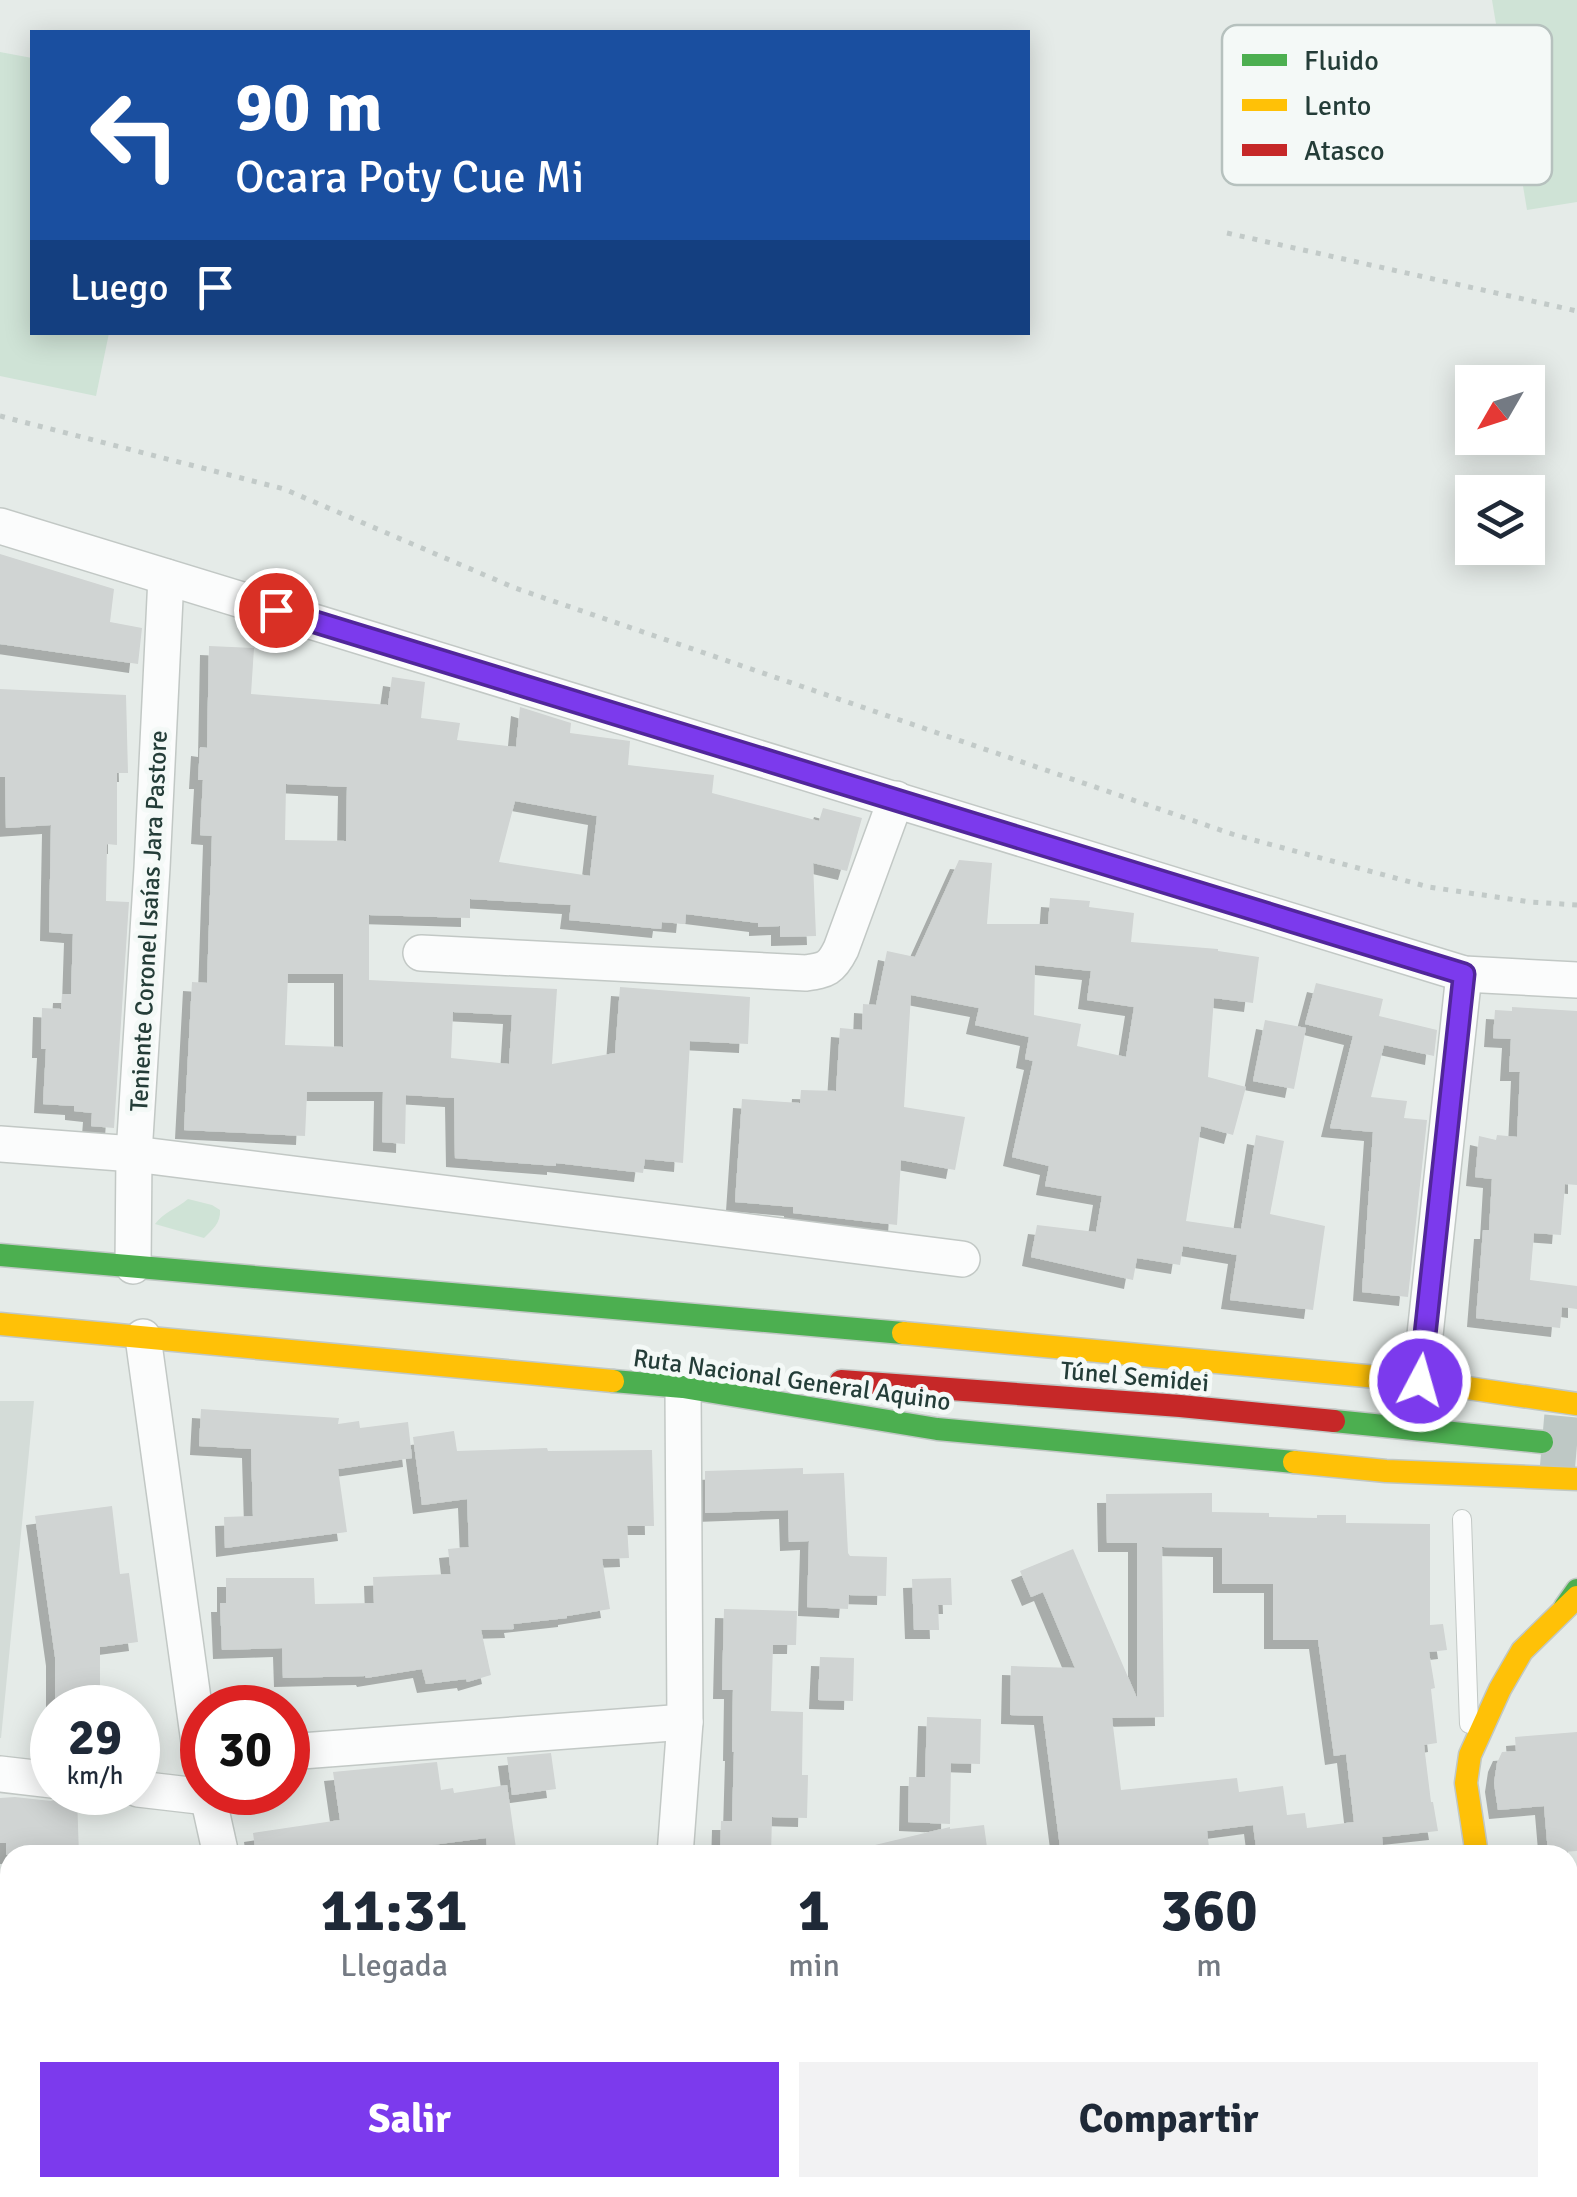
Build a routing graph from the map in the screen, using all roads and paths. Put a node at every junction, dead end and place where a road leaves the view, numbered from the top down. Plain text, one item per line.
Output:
1 (1227, 234) dead end
2 (1577, 311) edge
3 (0, 416) edge
4 (0, 526) edge
5 (166, 577) junction
6 (896, 800) junction
7 (1577, 905) edge
8 (422, 953) dead end
9 (1464, 974) junction
10 (1577, 980) edge
11 (0, 1144) edge
12 (134, 1154) junction
13 (0, 1255) edge
14 (962, 1259) dead end
15 (133, 1266) junction
16 (0, 1324) edge
17 (143, 1336) junction
18 (1420, 1381) junction
19 (683, 1388) junction
20 (724, 1394) junction
21 (1577, 1404) edge
22 (1542, 1442) tunnel mouth
23 (1386, 1471) junction
24 (1577, 1479) edge
25 (1516, 1498) dead end
26 (1462, 1520) dead end
27 (1574, 1599) edge
28 (192, 1685) edge
29 (686, 1722) junction
30 (310, 1750) edge
31 (1470, 1755) junction
32 (0, 1774) edge
33 (30, 1777) edge
34 (212, 1815) edge
35 (218, 1845) edge
36 (676, 1845) edge
37 (1475, 1845) edge

1 - 2 path
3 - 7 path
4 - 5 street
5 - 6 street
5 - 12 street, Teniente Coronel Isaías Jara Pastore
6 - 8 street
6 - 9 street
9 - 10 street
9 - 18 street
11 - 12 street
12 - 14 street
12 - 15 street, Teniente Coronel Isaías Jara Pastore
13 - 15 main road, Ruta Nacional General Aquino
15 - 18 main road, Ruta Nacional General Aquino
16 - 17 main road, Ruta Nacional General Aquino
17 - 19 main road, Ruta Nacional General Aquino
17 - 28 street
18 - 21 main road, Ruta Nacional General Aquino
19 - 20 main road, Ruta Nacional General Aquino
19 - 29 street
20 - 22 main road, Túnel Semidei
20 - 23 main road, Ruta Nacional General Aquino
23 - 24 main road, Ruta Nacional General Aquino
23 - 25 main road
26 - 31 lane
27 - 31 main road
29 - 30 street
29 - 36 street
31 - 37 main road
32 - 33 street
34 - 35 street

